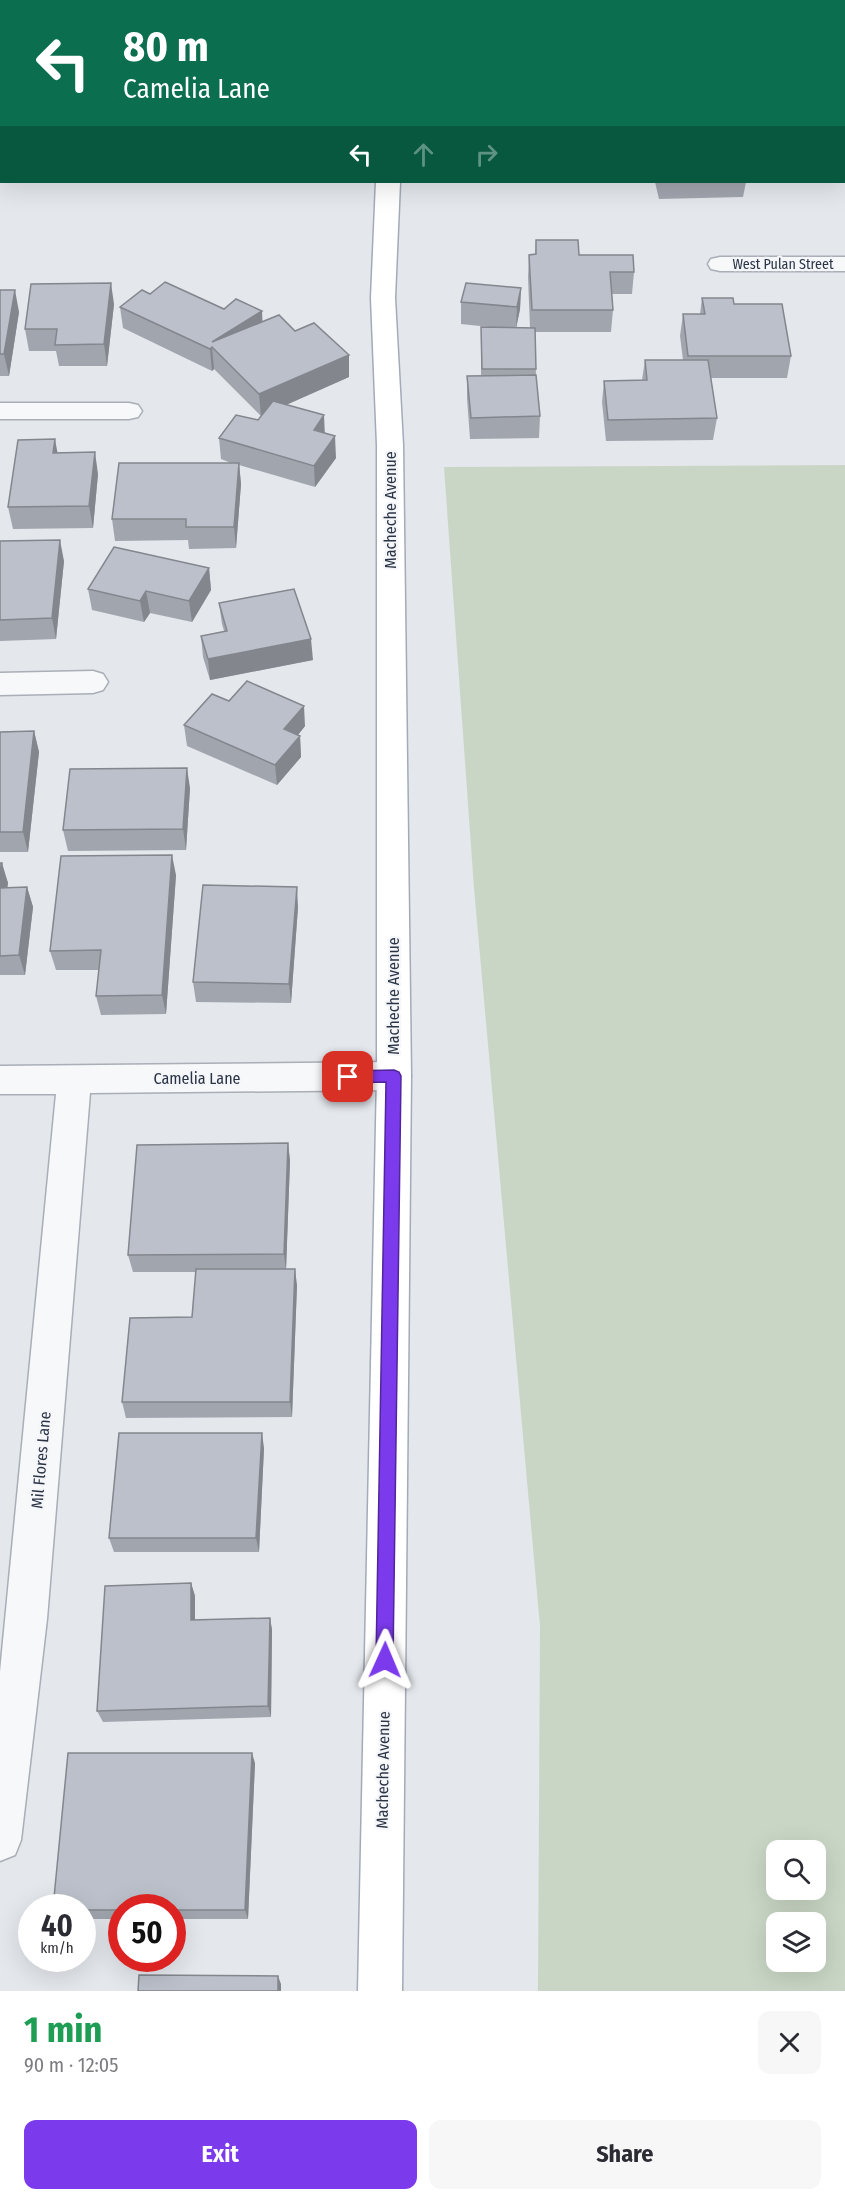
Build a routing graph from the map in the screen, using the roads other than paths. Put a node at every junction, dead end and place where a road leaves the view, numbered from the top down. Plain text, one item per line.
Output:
1 (388, 183) edge
2 (720, 264) dead end
3 (845, 264) edge
4 (0, 411) edge
5 (129, 411) dead end
6 (93, 682) dead end
7 (0, 684) edge
8 (394, 1076) junction
9 (74, 1079) junction
10 (0, 1080) edge
11 (0, 1840) edge
12 (380, 1991) edge

1 - 8 main road, Macheche Avenue
2 - 3 street, West Pulan Street
4 - 5 street
6 - 7 street
8 - 9 street, Camelia Lane
8 - 12 main road, Macheche Avenue
9 - 10 street, Camelia Lane
9 - 11 street, Mil Flores Lane

